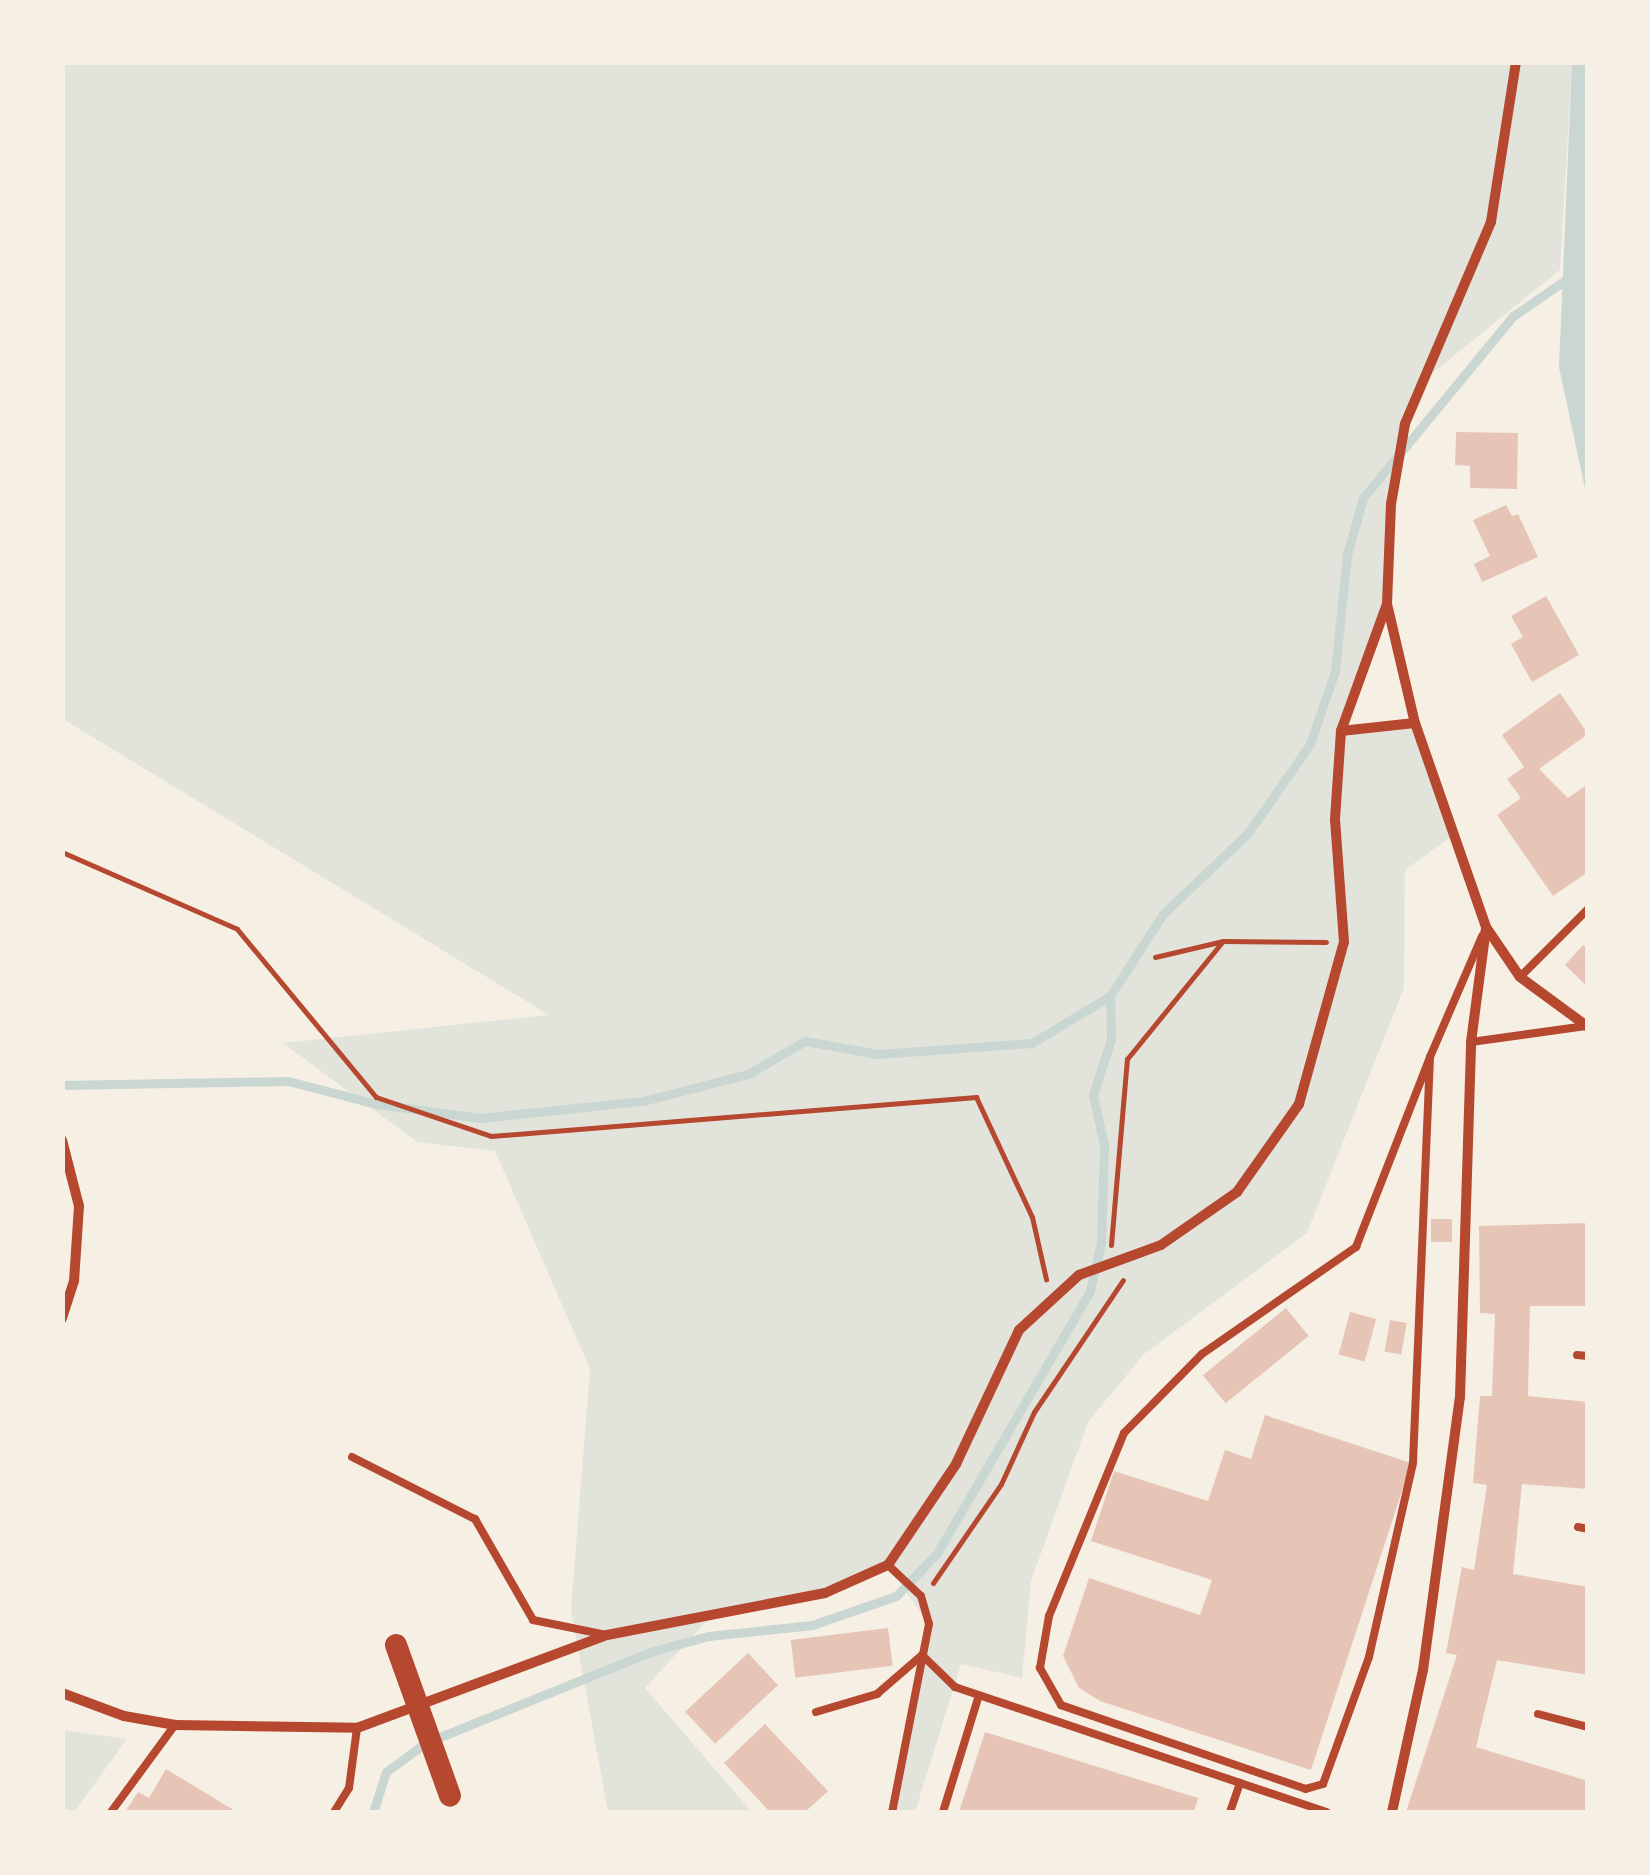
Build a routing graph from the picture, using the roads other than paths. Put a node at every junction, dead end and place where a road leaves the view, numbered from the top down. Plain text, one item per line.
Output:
1 (1516, 62) edge
2 (1387, 604) junction
3 (1416, 723) junction
4 (1341, 731) junction
5 (1588, 909) edge
6 (1486, 927) junction
7 (1520, 977) junction
8 (1587, 1027) edge
9 (1471, 1042) junction
10 (1430, 1057) junction
11 (62, 1140) edge
12 (62, 1319) edge
13 (352, 1457) dead end
14 (892, 1569) junction
15 (607, 1635) junction
16 (396, 1645) dead end
17 (922, 1656) junction
18 (62, 1693) edge
19 (979, 1695) junction
20 (816, 1712) dead end
21 (1538, 1714) dead end
22 (176, 1725) junction
23 (357, 1728) junction
24 (1588, 1728) edge
25 (1240, 1783) junction
26 (450, 1796) dead end
27 (110, 1812) edge
28 (334, 1812) edge
29 (892, 1812) edge
30 (943, 1812) edge
31 (1230, 1812) edge
32 (1327, 1812) edge
33 (1392, 1812) edge

1 - 2 street
2 - 3 street
2 - 4 street
3 - 4 street
3 - 6 street
4 - 14 street
5 - 7 lane
6 - 7 street
6 - 9 street
6 - 10 lane
7 - 8 street
8 - 9 lane
9 - 33 street
10 - 10 lane
11 - 12 street
13 - 15 lane
14 - 15 street
14 - 17 lane
15 - 23 street
16 - 26 main road
17 - 19 lane
17 - 20 lane
17 - 29 lane
18 - 22 street
19 - 25 lane
19 - 30 lane
21 - 24 lane
22 - 23 street
22 - 27 lane
23 - 28 lane
25 - 31 lane
25 - 32 lane

